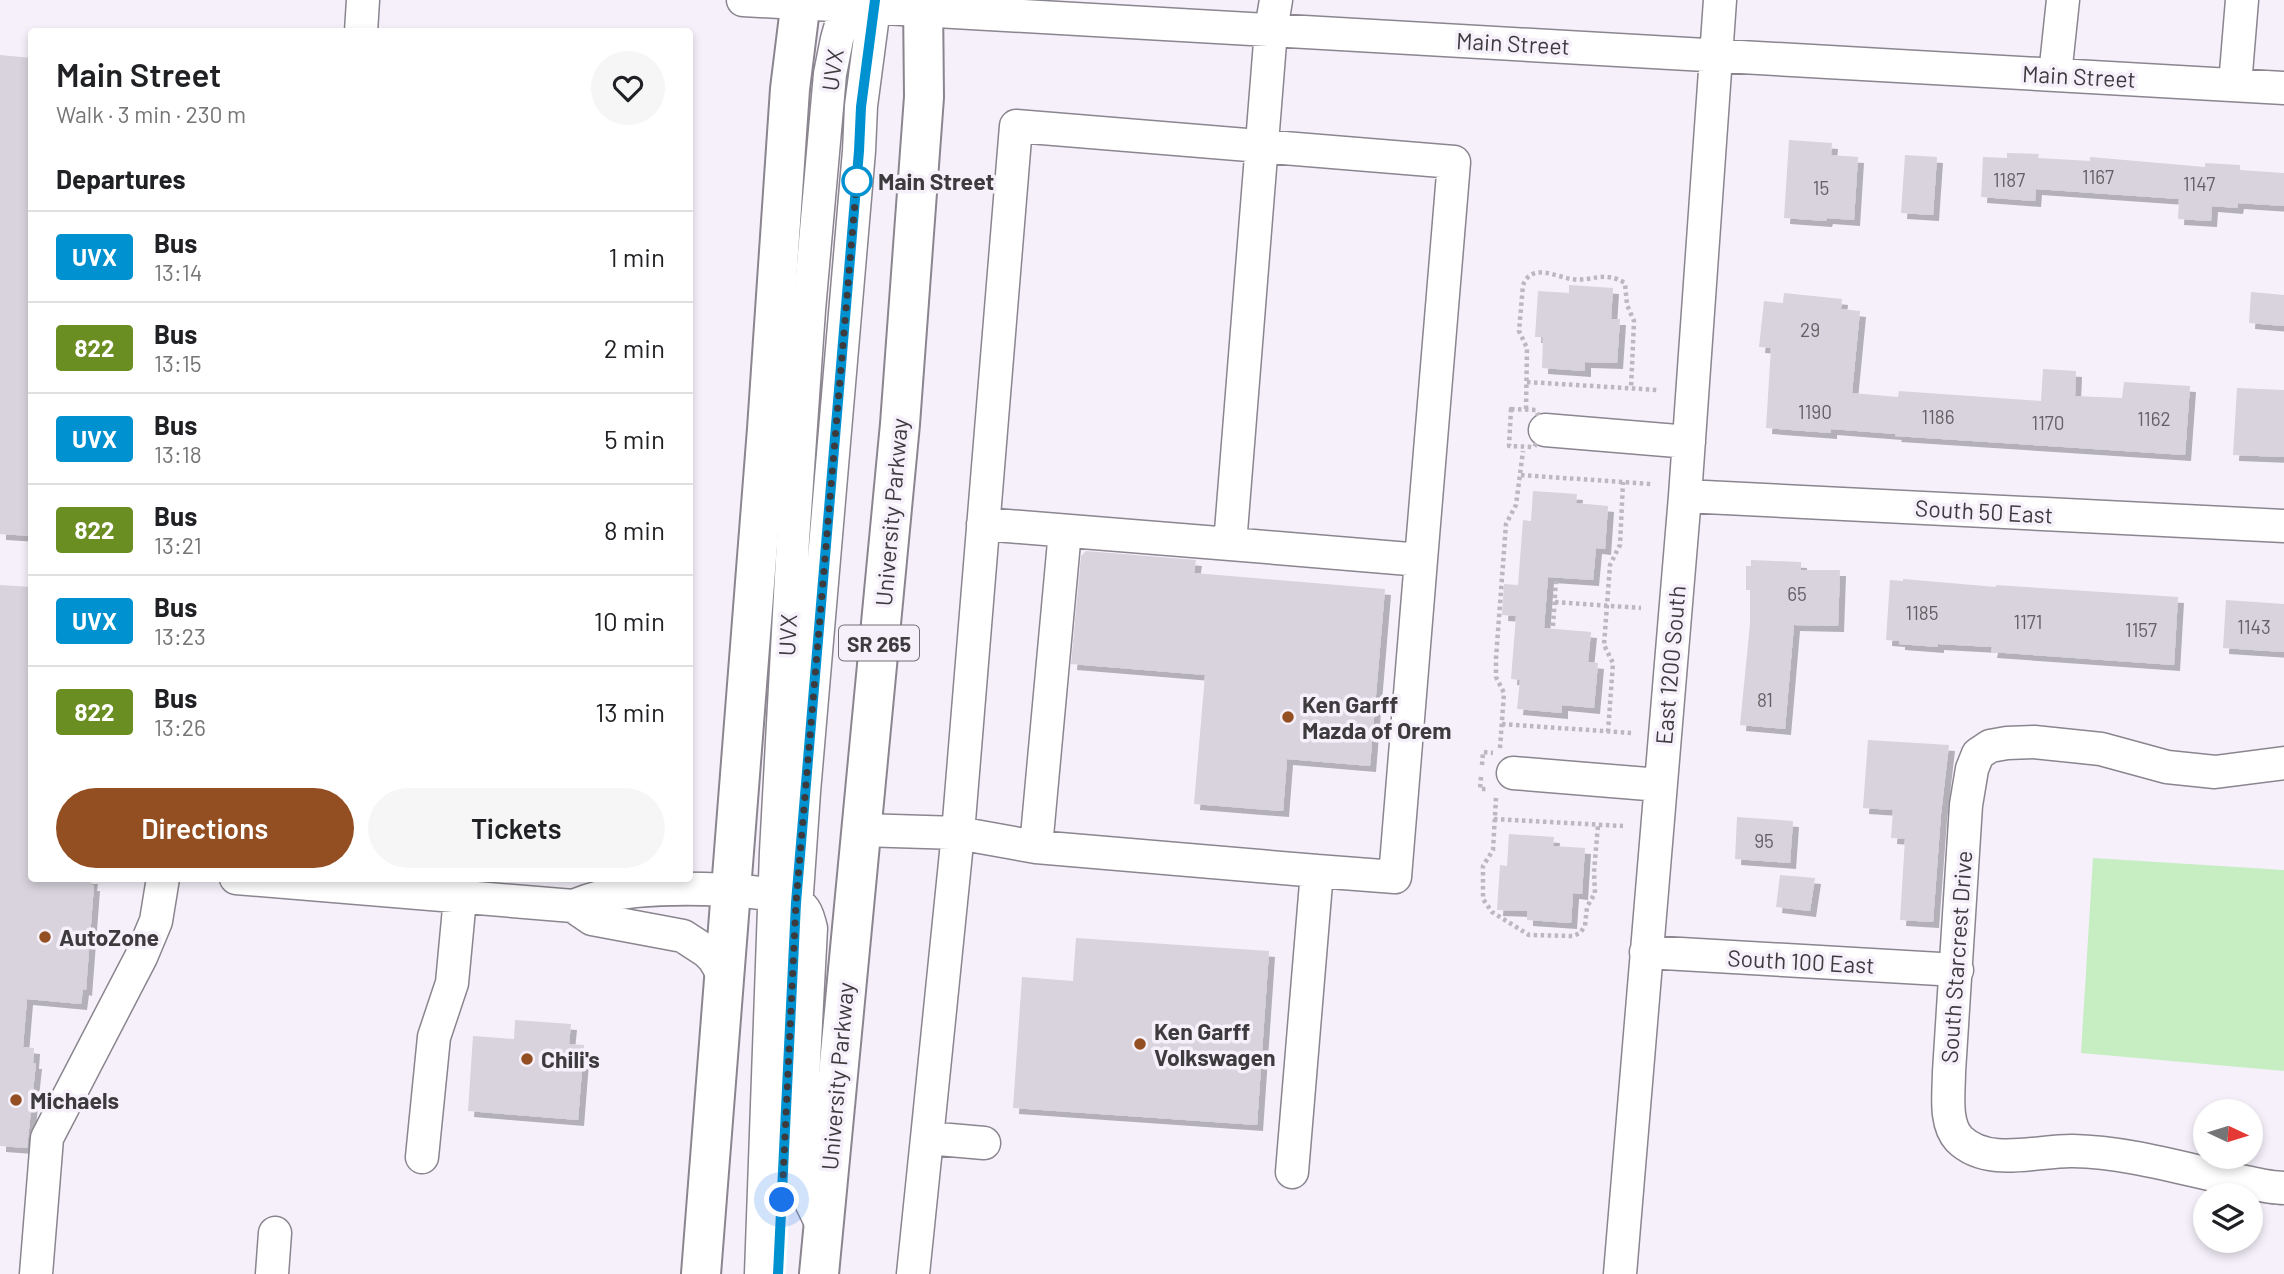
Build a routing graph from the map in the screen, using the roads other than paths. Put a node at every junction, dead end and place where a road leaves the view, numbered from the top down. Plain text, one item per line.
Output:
1 (363, 0) edge
2 (743, 0) edge
3 (1720, 0) edge
4 (2063, 0) edge
5 (2242, 0) edge
6 (801, 1) edge
7 (861, 3) edge
8 (923, 6) edge
9 (1274, 15) edge
10 (360, 28) edge
11 (1716, 55) junction
12 (2055, 75) junction
13 (2235, 85) junction
14 (2284, 88) edge
15 (1262, 147) junction
16 (1531, 429) road end
17 (1689, 442) junction
18 (1685, 496) junction
19 (983, 524) junction
20 (2284, 526) edge
21 (1065, 531) junction
22 (1230, 544) junction
23 (1421, 560) junction
24 (2284, 763) edge
25 (1513, 773) dead end
26 (1660, 785) junction
27 (860, 830) junction
28 (958, 833) junction
29 (1035, 847) junction
30 (1317, 871) junction
31 (162, 882) edge
32 (281, 882) edge
33 (730, 891) junction
34 (460, 898) junction
35 (786, 899) junction
36 (573, 906) junction
37 (1646, 952) junction
38 (1957, 970) junction
39 (725, 978) junction
40 (927, 1138) junction
41 (984, 1143) dead end
42 (422, 1157) dead end
43 (1292, 1172) dead end
44 (2284, 1188) edge
45 (823, 1227) junction
46 (275, 1233) dead end
47 (36, 1274) edge
48 (272, 1274) edge
49 (702, 1274) edge
50 (761, 1274) edge
51 (778, 1274) edge
52 (819, 1274) edge
53 (913, 1274) edge
54 (1620, 1274) edge

1 - 10 street
2 - 6 street, Main Street
3 - 11 street, East 1200 South
4 - 12 street
5 - 13 street
6 - 7 street, Main Street
6 - 33 main road
7 - 8 street, Main Street
7 - 35 street, UVX
7 - 35 street, UVX
8 - 9 street, Main Street
8 - 27 main road, University Parkway / SR 265
9 - 11 street, Main Street
9 - 15 street
11 - 12 street, Main Street
11 - 17 street, East 1200 South
12 - 13 street, Main Street
13 - 14 street, Main Street
15 - 19 street
15 - 22 street
15 - 23 street
16 - 17 street
17 - 18 street, East 1200 South
18 - 20 street, South 50 East
18 - 26 street, East 1200 South
19 - 21 street
19 - 28 street
21 - 22 street
21 - 29 street
22 - 23 street
23 - 30 street
24 - 38 street, South Starcrest Drive
25 - 26 street
26 - 37 street, East 1200 South
27 - 28 street
27 - 45 main road, University Parkway / SR 265
28 - 29 street
28 - 40 street
29 - 30 street
30 - 43 street
31 - 47 street
32 - 34 street
33 - 35 street
33 - 36 street
33 - 39 main road
34 - 36 street
34 - 42 street
35 - 45 street
35 - 50 street, UVX
35 - 51 street
36 - 39 street
37 - 38 street, South 100 East
37 - 54 street, East 1200 South
38 - 44 street, South Starcrest Drive
39 - 49 main road
40 - 41 street
40 - 53 street
45 - 52 main road, University Parkway / SR 265
46 - 48 street

